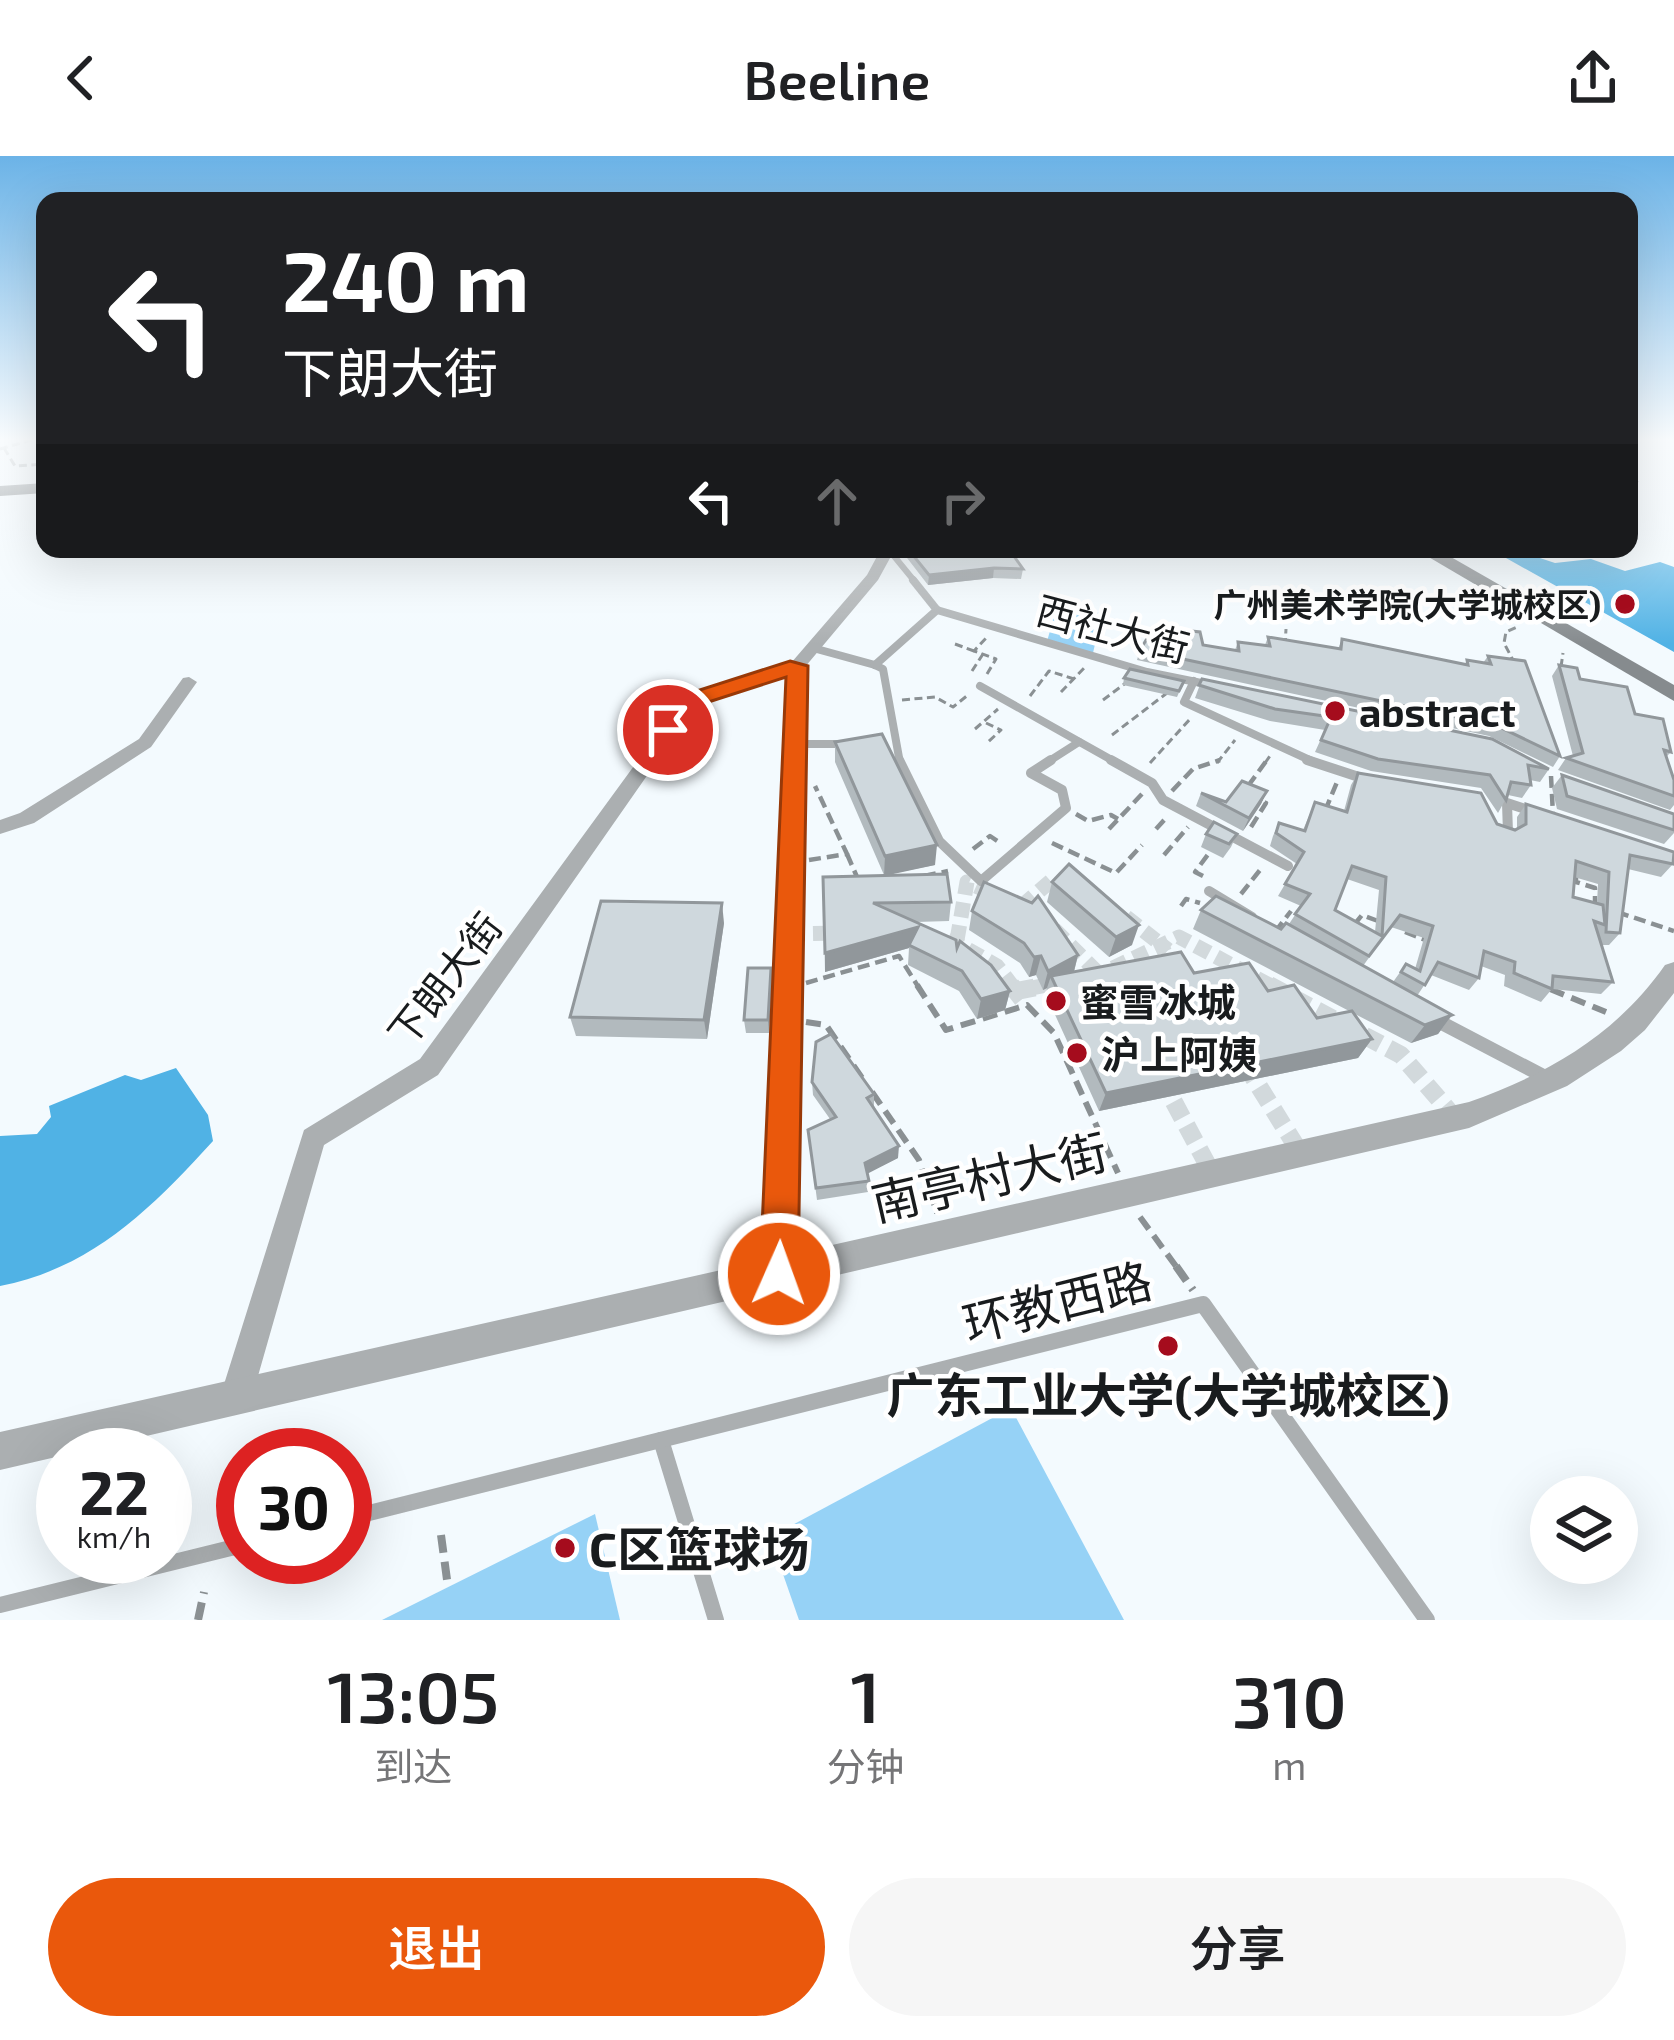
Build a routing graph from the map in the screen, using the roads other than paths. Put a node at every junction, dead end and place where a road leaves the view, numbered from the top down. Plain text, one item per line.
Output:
1 (883, 558) edge
2 (895, 558) edge
3 (1440, 558) edge
4 (1457, 558) edge
5 (937, 610) junction
6 (805, 657) junction
7 (875, 664) junction
8 (189, 682) dead end
9 (1194, 682) junction
10 (1674, 683) edge
11 (981, 684) road end
12 (1224, 688) edge
13 (1674, 694) edge
14 (1079, 742) junction
15 (854, 744) edge
16 (873, 744) edge
17 (893, 744) junction
18 (795, 755) junction
19 (1382, 783) edge
20 (1553, 818) edge
21 (0, 826) edge
22 (1495, 830) edge
23 (1288, 866) dead end
24 (1209, 891) dead end
25 (1275, 932) edge
26 (1674, 972) edge
27 (1429, 1016) edge
28 (1552, 1080) junction
29 (779, 1274) junction
30 (236, 1397) junction
31 (661, 1440) junction
32 (0, 1451) edge
33 (372, 1513) edge
34 (216, 1551) edge
35 (0, 1605) edge
36 (716, 1620) edge
37 (1426, 1620) edge

1 - 6 street
2 - 5 lane
3 - 13 main road
4 - 10 main road
5 - 7 lane
5 - 9 lane, 西社大街
6 - 7 lane
6 - 18 street
6 - 30 street, 下朗大街
7 - 17 lane
8 - 21 street
9 - 12 lane, 西社大街
9 - 19 lane
11 - 14 lane
14 - 17 lane
14 - 23 lane
15 - 18 lane
16 - 17 lane
18 - 29 street
20 - 22 lane
24 - 25 lane
26 - 28 street, 南亭村大街
27 - 28 lane
28 - 29 street, 南亭村大街
29 - 30 street, 南亭村大街
30 - 32 street, 南亭村大街
31 - 33 lane, 环教西路
31 - 36 lane
31 - 37 lane, 环教西路
34 - 35 lane

